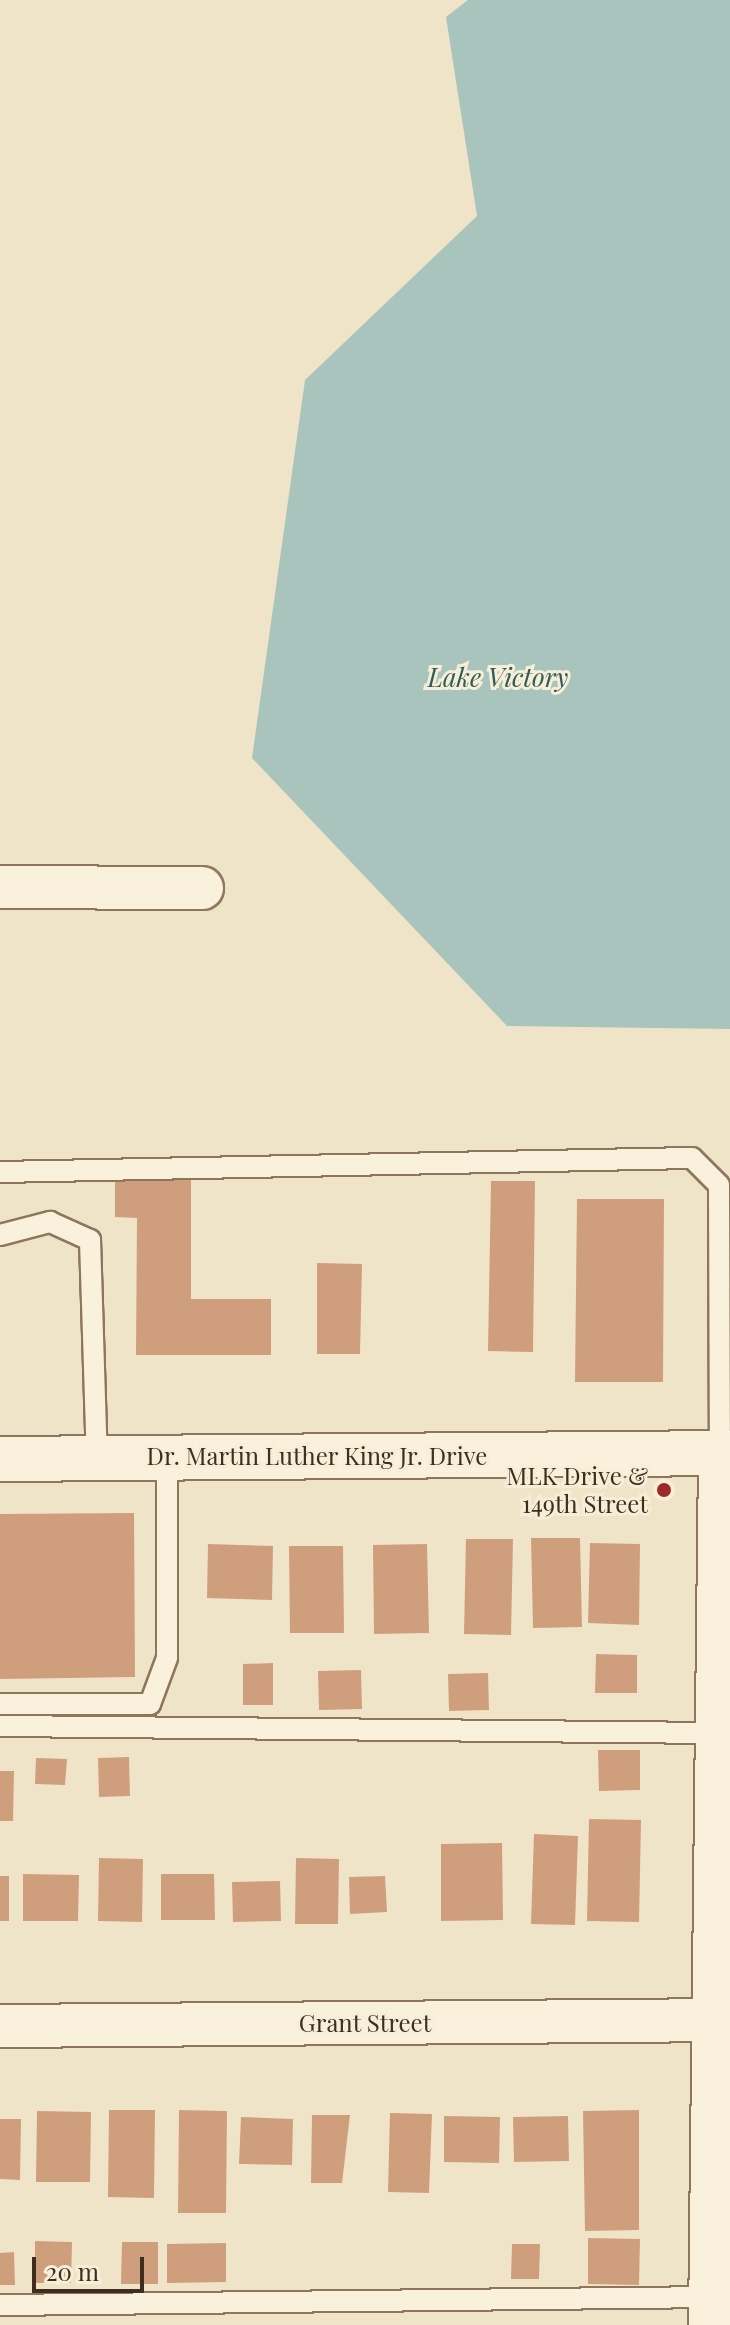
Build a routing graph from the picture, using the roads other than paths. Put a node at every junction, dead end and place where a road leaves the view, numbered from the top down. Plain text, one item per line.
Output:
1 (0, 887) edge
2 (202, 888) dead end
3 (0, 1172) edge
4 (0, 1235) edge
5 (725, 1453) edge
6 (167, 1457) junction
7 (97, 1458) junction
8 (0, 1459) edge
9 (0, 1704) edge
10 (0, 1726) edge
11 (723, 1733) edge
12 (722, 2020) edge
13 (0, 2026) edge
14 (0, 2305) edge
15 (717, 2306) edge

1 - 2 street
3 - 5 lane
4 - 7 lane
5 - 6 street, Dr. Martin Luther King Jr. Drive
5 - 11 street
6 - 7 street, Dr. Martin Luther King Jr. Drive
6 - 9 lane
7 - 8 street, Dr. Martin Luther King Jr. Drive
10 - 11 lane
11 - 12 street
12 - 13 street, Grant Street
12 - 15 street
14 - 15 lane

